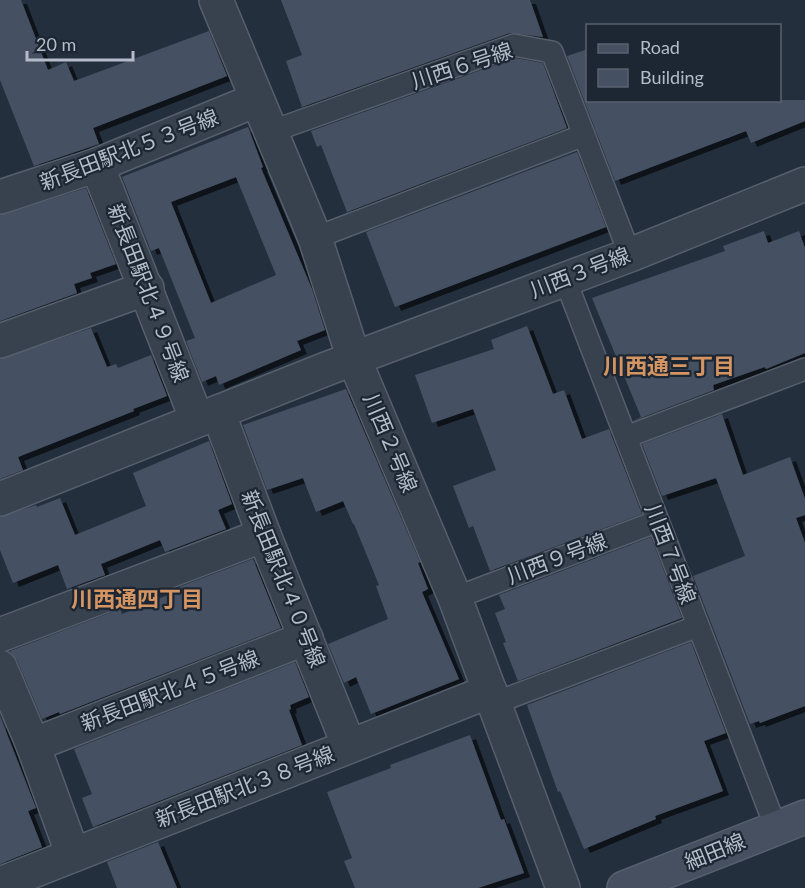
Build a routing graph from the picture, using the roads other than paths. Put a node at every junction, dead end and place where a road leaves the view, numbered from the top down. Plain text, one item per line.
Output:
1 (216, 0) edge
2 (256, 100) junction
3 (270, 132) junction
4 (584, 135) junction
5 (98, 165) junction
6 (805, 184) edge
7 (1, 194) edge
8 (315, 238) junction
9 (630, 255) junction
10 (565, 279) junction
11 (147, 288) junction
12 (0, 341) edge
13 (354, 359) junction
14 (805, 369) edge
15 (208, 416) junction
16 (626, 437) junction
17 (0, 499) edge
18 (658, 521) junction
19 (264, 535) junction
20 (455, 598) junction
21 (698, 626) junction
22 (0, 635) edge
23 (306, 638) junction
24 (0, 668) edge
25 (493, 697) junction
26 (33, 745) junction
27 (350, 746) junction
28 (790, 822) edge
29 (73, 855) junction
30 (0, 884) edge
31 (563, 888) edge
32 (624, 888) edge

1 - 2 street, 川西２号線
2 - 3 street, 川西２号線
2 - 5 street, 新長田駅北５３号線
3 - 4 lane, 川西６号線
3 - 8 street, 川西２号線
4 - 8 lane
4 - 9 lane, 川西６号線
5 - 7 street, 新長田駅北５３号線
5 - 11 street, 新長田駅北４９号線
6 - 9 street, 川西３号線
8 - 13 street, 川西２号線
9 - 10 street, 川西３号線
10 - 13 street, 川西３号線
10 - 16 lane, 川西７号線
11 - 12 street
11 - 15 street, 新長田駅北４９号線
13 - 15 street, 川西３号線
13 - 20 street, 川西２号線
14 - 16 lane
15 - 17 street, 川西３号線
15 - 19 street, 新長田駅北４０号線
16 - 18 lane, 川西７号線
18 - 20 lane, 川西９号線
18 - 21 lane, 川西７号線
19 - 22 street
19 - 23 street, 新長田駅北４０号線
20 - 25 street, 川西２号線
21 - 25 lane
21 - 28 lane, 川西７号線
23 - 26 street, 新長田駅北４５号線
23 - 27 street, 新長田駅北４０号線
24 - 26 street
25 - 27 street, 新長田駅北３８号線
25 - 31 street, 川西２号線
26 - 29 street
27 - 29 street, 新長田駅北３８号線
28 - 32 street, 細田線
29 - 30 street, 新長田駅北３８号線

